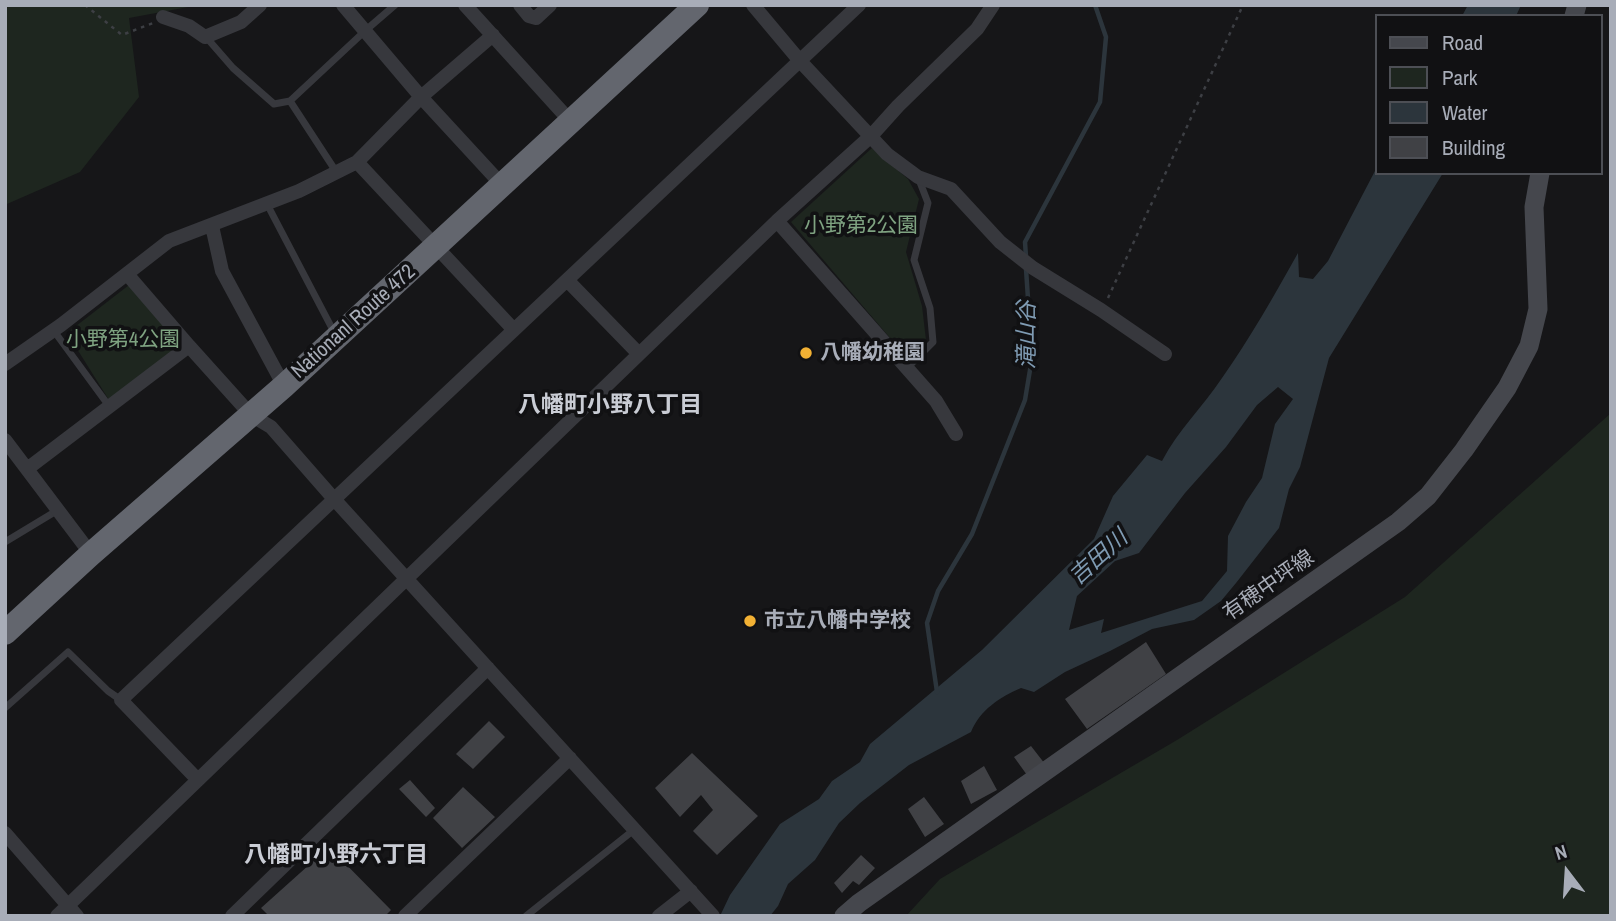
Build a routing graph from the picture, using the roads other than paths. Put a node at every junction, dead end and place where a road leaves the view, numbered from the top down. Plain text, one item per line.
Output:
1 (260, 5) edge
2 (343, 5) edge
3 (395, 5) edge
4 (465, 5) edge
5 (520, 5) edge
6 (550, 5) edge
7 (697, 5) edge
8 (753, 5) edge
9 (859, 5) edge
10 (993, 5) edge
11 (163, 17) road end
12 (366, 30) junction
13 (493, 35) junction
14 (205, 37) junction
15 (800, 61) junction
16 (421, 97) junction
17 (290, 101) junction
18 (572, 123) junction
19 (871, 136) junction
20 (357, 162) junction
21 (337, 173) junction
22 (1540, 175) edge
23 (918, 177) junction
24 (503, 186) junction
25 (267, 204) junction
26 (777, 221) junction
27 (212, 226) junction
28 (436, 248) junction
29 (127, 274) junction
30 (567, 280) junction
31 (53, 330) junction
32 (513, 330) junction
33 (337, 338) junction
34 (188, 346) junction
35 (639, 354) junction
36 (1165, 354) dead end
37 (5, 363) edge
38 (907, 368) junction
39 (284, 386) junction
40 (108, 406) junction
41 (251, 415) junction
42 (956, 434) dead end
43 (5, 440) edge
44 (27, 469) junction
45 (334, 499) junction
46 (58, 510) junction
47 (5, 542) edge
48 (91, 554) junction
49 (405, 578) junction
50 (5, 633) edge
51 (488, 668) junction
52 (121, 700) junction
53 (5, 708) edge
54 (570, 758) junction
55 (197, 779) junction
56 (635, 829) junction
57 (5, 833) edge
58 (691, 891) junction
59 (67, 904) junction
60 (237, 914) edge
61 (57, 916) edge
62 (77, 916) edge
63 (405, 916) edge
64 (526, 916) edge
65 (659, 916) edge
66 (713, 916) edge
67 (845, 916) edge

1 - 14 street
2 - 12 street
3 - 12 lane
4 - 13 street
5 - 6 street
7 - 18 highway, Nationanl Route 472
8 - 15 street
9 - 15 street
10 - 19 street
11 - 14 street
12 - 16 street
12 - 17 lane
13 - 16 street
13 - 18 street
14 - 17 lane
15 - 19 street
15 - 30 street
16 - 20 street
16 - 24 street
17 - 21 lane
18 - 24 highway, Nationanl Route 472
19 - 23 street
19 - 26 street
20 - 21 street
20 - 28 street
21 - 25 street
22 - 67 main road, 有穂中坪線
23 - 36 street
23 - 38 lane
24 - 28 highway, Nationanl Route 472
25 - 27 street
25 - 33 lane
26 - 35 street
26 - 38 street
27 - 29 street
27 - 39 street
28 - 32 street
28 - 33 highway, Nationanl Route 472
29 - 31 street
29 - 34 street
30 - 32 street
30 - 35 street
31 - 37 street
31 - 40 lane
32 - 45 street
33 - 39 highway, Nationanl Route 472
34 - 40 street
34 - 41 street
35 - 49 street
38 - 42 street
39 - 41 highway, Nationanl Route 472
40 - 44 street
41 - 45 street
41 - 48 highway, Nationanl Route 472
43 - 44 street
44 - 46 street
45 - 49 street
45 - 52 street
46 - 47 lane
46 - 48 street
48 - 50 highway, Nationanl Route 472
49 - 51 street
49 - 55 street
51 - 54 street
51 - 60 street
52 - 53 lane
52 - 55 street
54 - 56 street
54 - 63 street
55 - 59 street
56 - 58 street
56 - 64 lane
57 - 59 street
58 - 65 street
58 - 66 street
59 - 61 street
59 - 62 street

